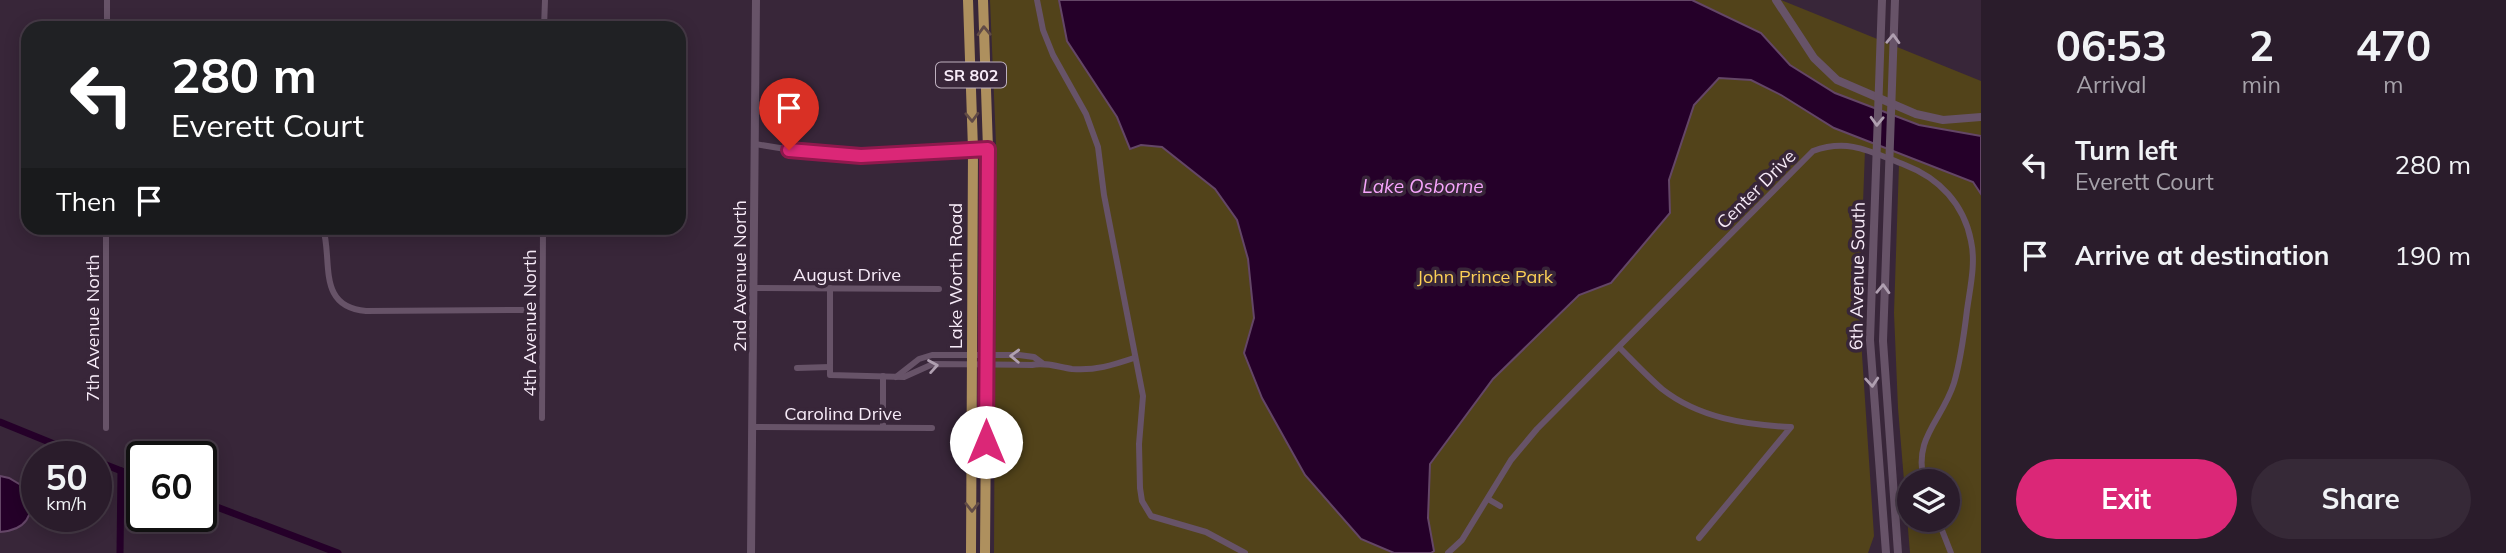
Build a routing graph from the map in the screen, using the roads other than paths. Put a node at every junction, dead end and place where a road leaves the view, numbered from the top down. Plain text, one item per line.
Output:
1 (107, 0) edge
2 (544, 0) edge
3 (756, 0) edge
4 (968, 0) edge
5 (983, 0) edge
6 (1037, 0) edge
7 (1776, 0) edge
8 (1882, 0) edge
9 (1895, 0) edge
10 (107, 21) edge
11 (544, 21) edge
12 (1981, 117) edge
13 (755, 144) junction
14 (973, 149) junction
15 (988, 149) junction
16 (106, 235) edge
17 (324, 235) edge
18 (543, 235) edge
19 (755, 288) junction
20 (830, 288) junction
21 (939, 289) dead end
22 (525, 310) dead end
23 (1619, 347) junction
24 (1134, 358) junction
25 (973, 360) junction
26 (987, 360) junction
27 (830, 367) junction
28 (797, 368) dead end
29 (883, 376) junction
30 (542, 418) dead end
31 (754, 427) junction
32 (106, 428) dead end
33 (883, 428) junction
34 (932, 428) dead end
35 (1920, 469) edge
36 (1488, 499) junction
37 (1500, 506) dead end
38 (1943, 532) edge
39 (1699, 538) dead end
40 (751, 553) edge
41 (971, 553) edge
42 (985, 553) edge
43 (1245, 553) edge
44 (1448, 553) edge
45 (1886, 553) edge
46 (1898, 553) edge
47 (1951, 553) edge

1 - 10 street
2 - 11 street
3 - 13 street, 2nd Avenue North
4 -> 14 main road, Lake Worth Road / SR 802
15 -> 5 main road, Lake Worth Road / SR 802
6 - 24 street
7 - 12 street
8 -> 45 street, 6th Avenue South
46 -> 9 street, 6th Avenue South
13 - 14 street
13 - 19 street, 2nd Avenue North
14 - 15 street
14 - 25 main road, Lake Worth Road / SR 802
15 - 26 main road, Lake Worth Road / SR 802
16 - 32 street, 7th Avenue North
17 - 22 street
18 - 30 street, 4th Avenue North
19 - 20 street, August Drive
19 - 31 street, 2nd Avenue North
20 - 21 street, August Drive
20 - 27 street
23 - 35 street, Center Drive
23 - 36 street, Center Drive
23 - 39 street
24 - 26 street
24 - 43 street
25 - 26 street
25 - 29 street
25 -> 41 main road, Lake Worth Road / SR 802
26 - 42 main road, Lake Worth Road / SR 802
27 - 28 street
27 - 29 street
29 - 33 street
31 - 33 street, Carolina Drive
31 - 40 street, 2nd Avenue North
33 - 34 street, Carolina Drive
36 - 37 street
36 - 44 street, Center Drive
38 - 47 street

